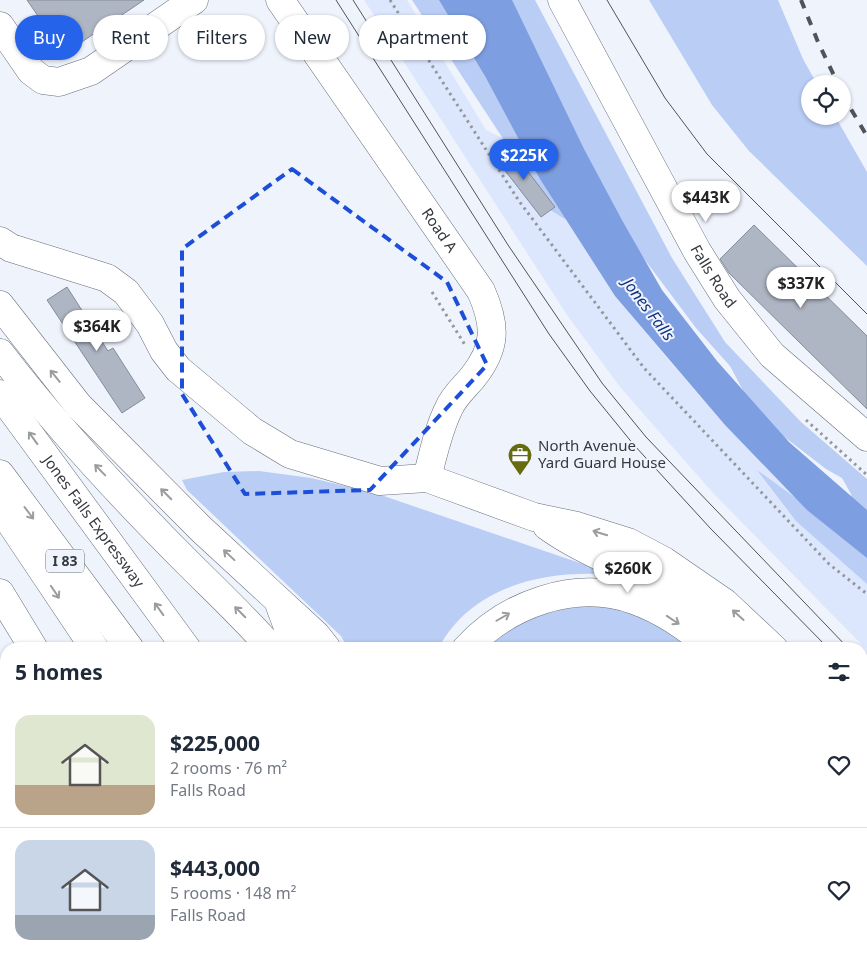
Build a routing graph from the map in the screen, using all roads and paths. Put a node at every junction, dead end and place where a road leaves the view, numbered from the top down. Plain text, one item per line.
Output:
1 (194, 0) edge
2 (280, 0) edge
3 (390, 0) edge
4 (562, 0) edge
5 (0, 26) edge
6 (0, 241) edge
7 (432, 292) dead end
8 (0, 305) edge
9 (469, 351) dead end
10 (0, 353) edge
11 (0, 394) edge
12 (867, 437) edge
13 (0, 474) edge
14 (426, 478) junction
15 (0, 507) edge
16 (534, 517) junction
17 (0, 593) edge
18 (867, 594) edge
19 (278, 600) junction
20 (30, 642) edge
21 (90, 642) edge
22 (125, 642) edge
23 (182, 642) edge
24 (266, 642) edge
25 (293, 642) edge
26 (322, 642) edge
27 (474, 642) edge
28 (704, 642) edge
29 (734, 642) edge
30 (767, 642) edge

1 - 5 main road
2 - 14 main road, Road A
3 - 18 path
4 - 12 main road, Falls Road
6 - 14 main road
7 - 9 path
19 -> 8 main road
24 -> 10 main road
23 -> 11 main road, Jones Falls Expressway
13 -> 22 main road, I 83
14 - 16 main road
15 -> 21 main road
16 - 29 main road
30 -> 16 main road
17 - 20 main road
19 - 25 main road
19 - 26 main road
27 -> 28 main road

